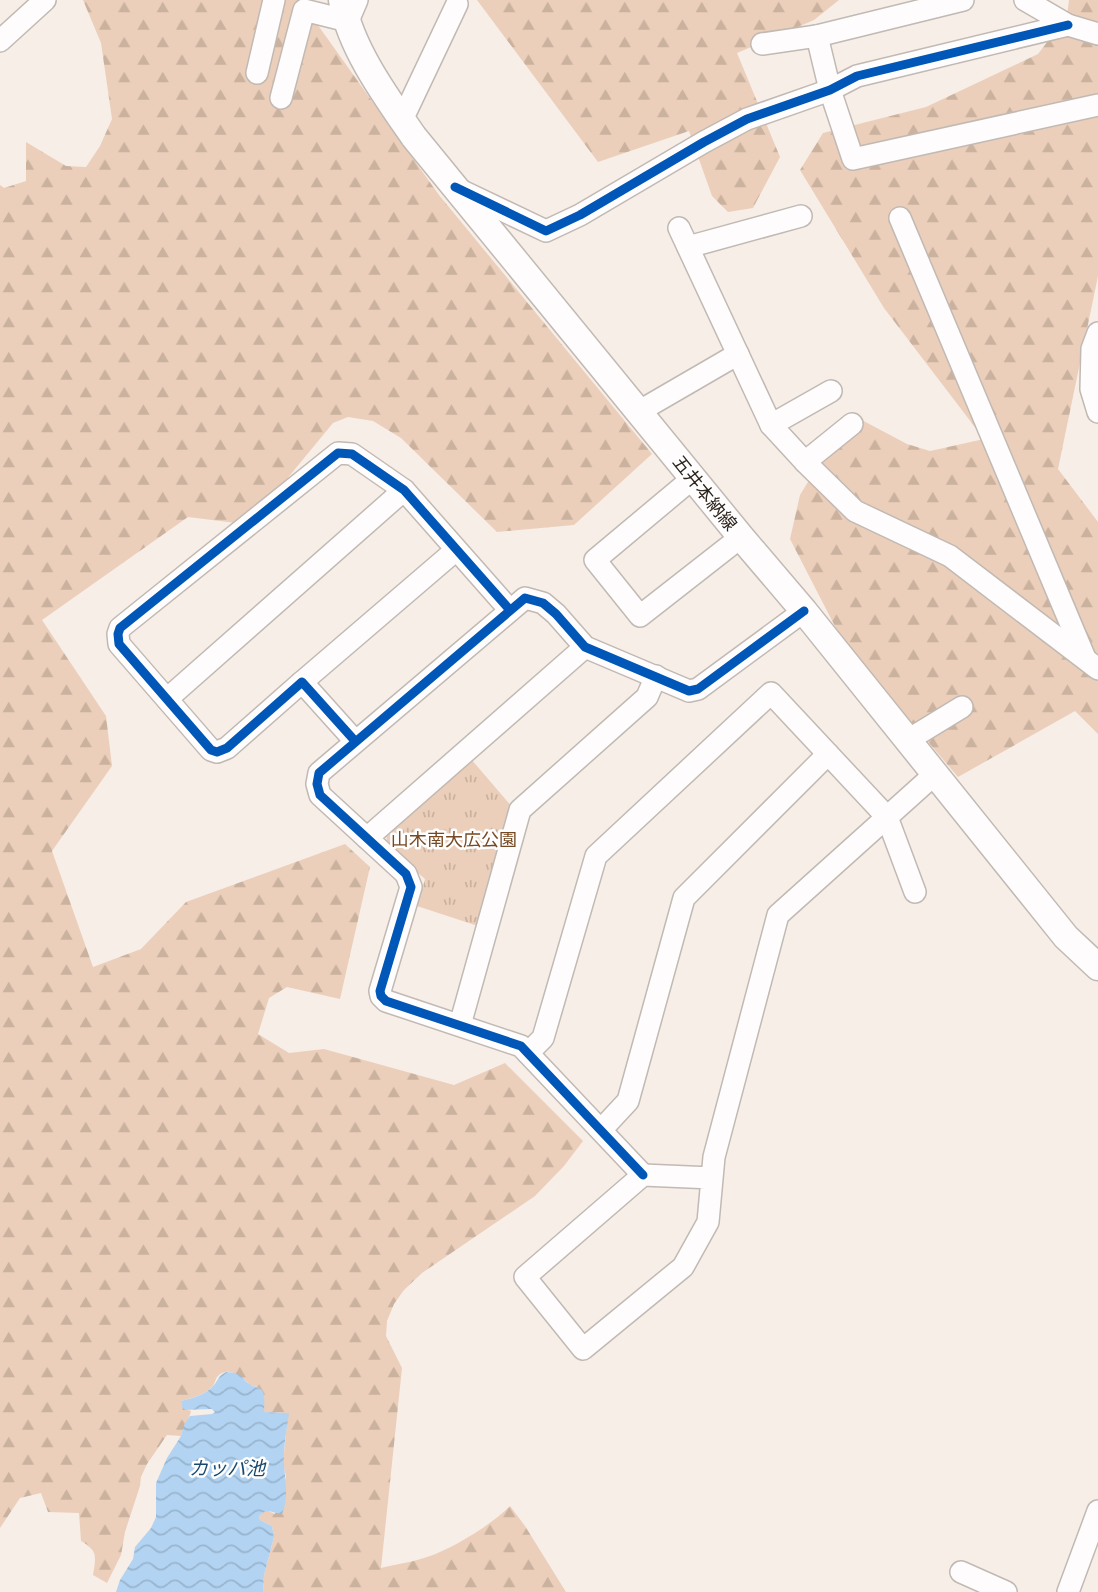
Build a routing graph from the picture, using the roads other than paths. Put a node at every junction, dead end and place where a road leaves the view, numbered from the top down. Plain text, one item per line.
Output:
1 (45, 0) edge
2 (274, 0) edge
3 (963, 0) edge
4 (1026, 0) edge
5 (457, 5) dead end
6 (349, 7) edge
7 (1068, 25) junction
8 (1098, 34) edge
9 (817, 36) junction
10 (0, 41) edge
11 (762, 44) dead end
12 (257, 73) dead end
13 (830, 90) junction
14 (281, 98) dead end
15 (1098, 105) edge
16 (402, 120) junction
17 (455, 187) junction
18 (801, 216) dead end
19 (900, 218) dead end
20 (1098, 333) edge
21 (738, 354) junction
22 (831, 391) dead end
23 (638, 412) junction
24 (1098, 412) edge
25 (852, 424) dead end
26 (771, 425) junction
27 (805, 462) junction
28 (693, 478) junction
29 (404, 489) junction
30 (741, 537) junction
31 (456, 550) junction
32 (509, 609) junction
33 (804, 611) junction
34 (584, 648) junction
35 (1092, 665) edge
36 (656, 676) junction
37 (302, 682) junction
38 (167, 699) junction
39 (962, 707) dead end
40 (908, 740) junction
41 (355, 741) junction
42 (828, 754) junction
43 (935, 774) junction
44 (887, 817) junction
45 (367, 838) junction
46 (915, 892) dead end
47 (1098, 967) edge
48 (460, 1025) junction
49 (528, 1053) junction
50 (601, 1130) junction
51 (643, 1175) junction
52 (712, 1178) junction
53 (1098, 1513) edge
54 (961, 1572) dead end
55 (1006, 1592) edge
56 (1068, 1592) edge

1 - 10 street
2 - 12 street
3 - 9 street
4 - 7 street
5 - 16 street
6 - 14 street
6 - 16 main road, 五井本納線
7 - 8 street
7 - 13 street
9 - 11 street
9 - 13 street
13 - 15 street
13 - 17 street
16 - 17 main road, 五井本納線
17 - 23 main road, 五井本納線
18 - 21 street
19 - 35 street
20 - 24 street
21 - 23 street
21 - 26 street
22 - 26 street
23 - 28 main road, 五井本納線
25 - 27 street
26 - 27 street
27 - 35 street
28 - 30 main road, 五井本納線
28 - 30 street
29 - 31 street
29 - 38 street
29 - 38 street
30 - 33 main road, 五井本納線
31 - 32 street
31 - 37 street
32 - 34 street
32 - 41 street
33 - 36 street
33 - 40 main road, 五井本納線
34 - 36 street
34 - 45 street
36 - 48 street
37 - 38 street
37 - 41 street
39 - 40 street
40 - 43 main road, 五井本納線
41 - 45 street
42 - 44 street
42 - 49 street
42 - 50 street
43 - 44 street
43 - 47 main road, 五井本納線
44 - 46 street
44 - 52 street
45 - 48 street
48 - 49 street
49 - 50 street
50 - 51 street
51 - 52 street
51 - 52 street
53 - 56 street
54 - 55 street

